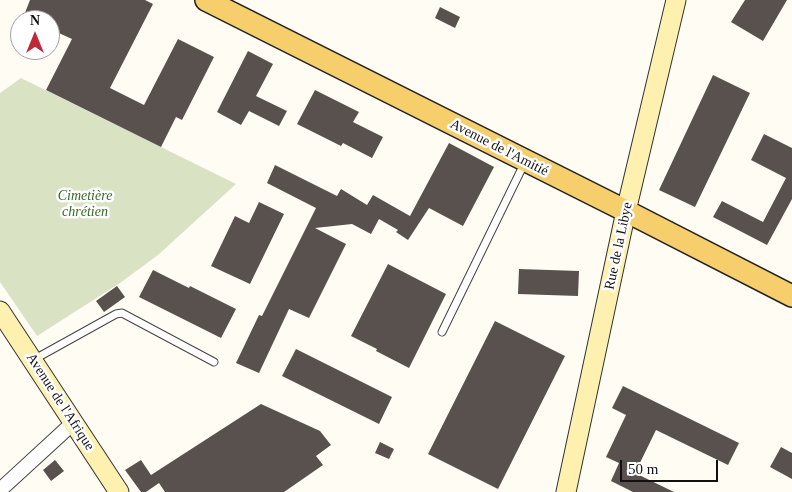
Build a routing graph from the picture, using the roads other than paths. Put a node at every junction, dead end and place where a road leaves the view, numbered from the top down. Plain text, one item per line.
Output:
1 (206, 0) edge
2 (676, 0) edge
3 (526, 161) junction
4 (626, 211) junction
5 (792, 296) edge
6 (0, 311) edge
7 (442, 332) dead end
8 (33, 360) junction
9 (214, 362) dead end
10 (73, 423) junction
11 (0, 490) edge
12 (119, 492) edge
13 (566, 492) edge

1 - 3 main road, Avenue de l'Amitié
2 - 4 street, Rue de la Libye
3 - 4 main road, Avenue de l'Amitié
3 - 7 lane
4 - 5 main road, Avenue de l'Amitié
4 - 13 street, Rue de la Libye
6 - 8 street, Avenue de l'Afrique
8 - 9 lane
8 - 10 street, Avenue de l'Afrique
10 - 11 street
10 - 12 street, Avenue de l'Afrique

